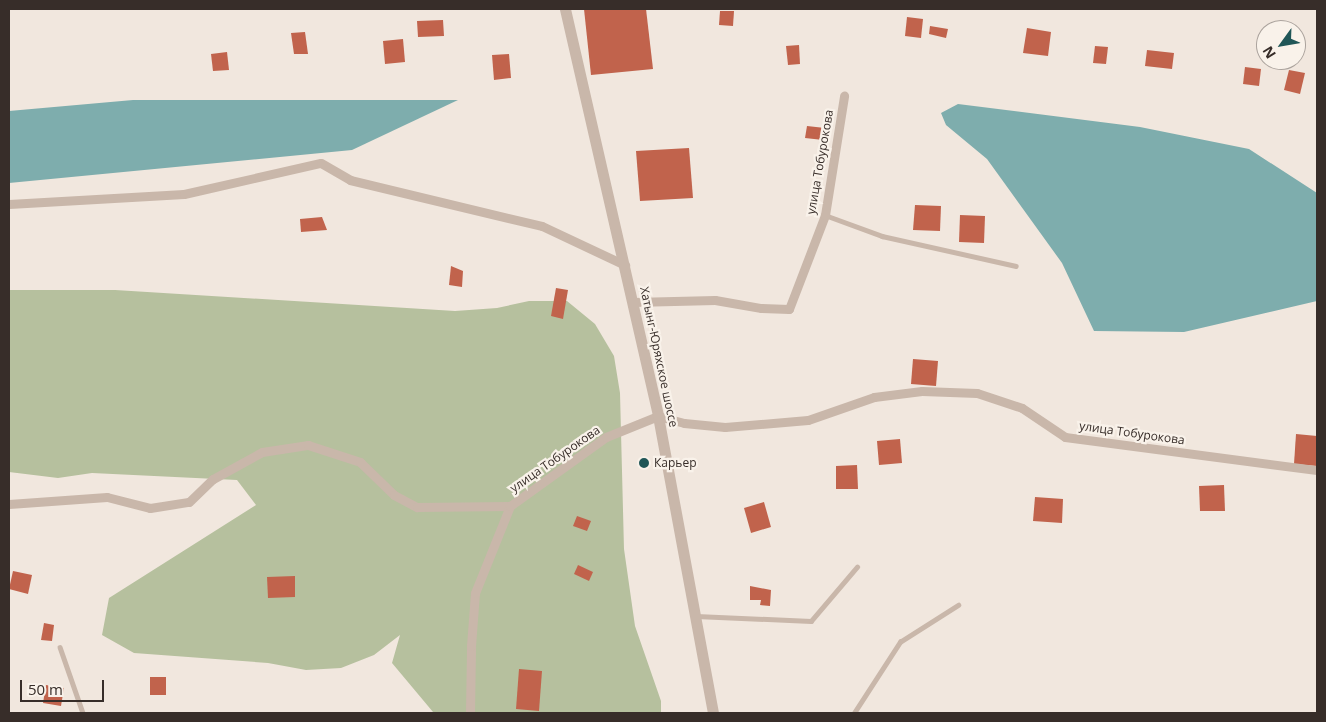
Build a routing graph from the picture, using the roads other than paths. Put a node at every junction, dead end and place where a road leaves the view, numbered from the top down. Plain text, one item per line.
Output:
1 (565, 9) edge
2 (844, 96) dead end
3 (9, 204) edge
4 (825, 215) junction
5 (625, 265) junction
6 (1016, 266) dead end
7 (634, 302) junction
8 (658, 416) junction
9 (1317, 470) edge
10 (9, 504) edge
11 (510, 506) junction
12 (857, 567) dead end
13 (958, 605) dead end
14 (696, 616) junction
15 (60, 647) dead end
16 (83, 713) edge
17 (470, 713) edge
18 (712, 713) edge
19 (854, 713) edge

1 - 5 street, Хатынг-Юряхское шоссе
2 - 4 street, улица Тобурокова
3 - 5 street
4 - 6 lane
4 - 7 street, улица Тобурокова
5 - 7 street, Хатынг-Юряхское шоссе
7 - 8 street, Хатынг-Юряхское шоссе
8 - 9 street, улица Тобурокова
8 - 11 street, улица Тобурокова
8 - 14 street, Хатынг-Юряхское шоссе
10 - 11 street
11 - 17 street, улица Тобурокова
12 - 14 lane
13 - 19 lane
14 - 18 street, Хатынг-Юряхское шоссе
15 - 16 lane

